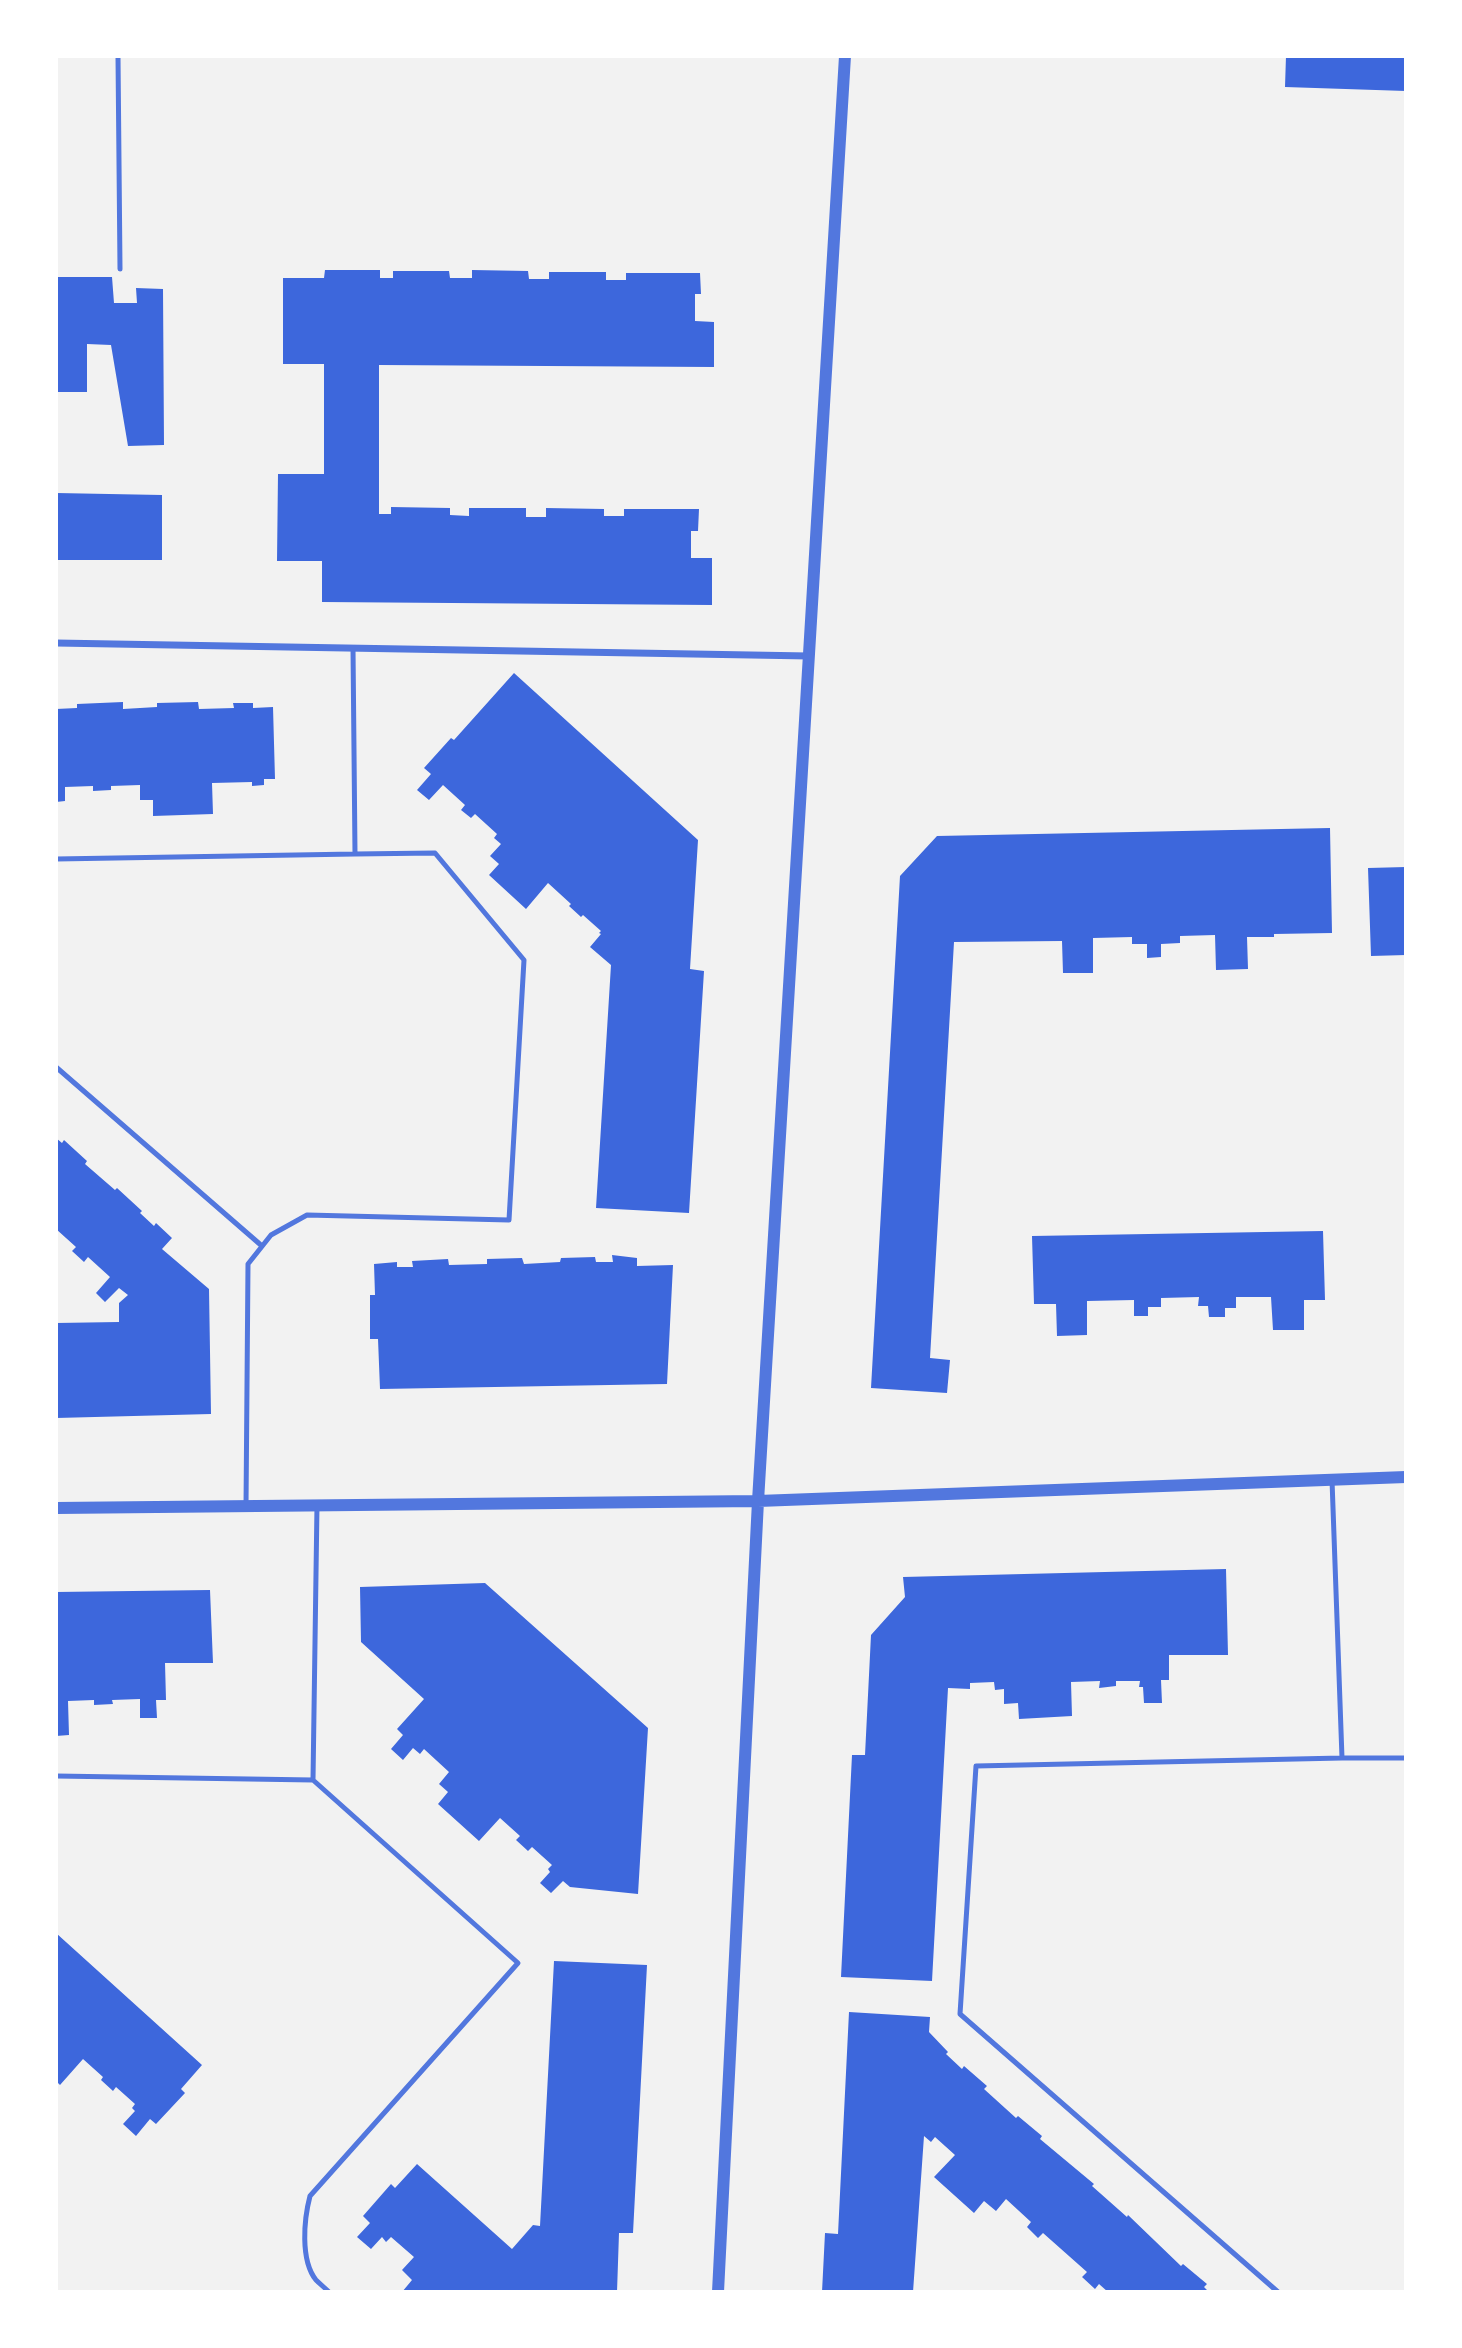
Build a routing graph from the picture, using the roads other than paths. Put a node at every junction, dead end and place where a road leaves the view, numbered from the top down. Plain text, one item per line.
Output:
1 (118, 56) edge
2 (845, 56) edge
3 (120, 269) dead end
4 (56, 643) edge
5 (352, 648) junction
6 (809, 656) junction
7 (355, 855) junction
8 (56, 859) edge
9 (56, 1066) edge
10 (262, 1246) junction
11 (1406, 1477) edge
12 (1332, 1480) junction
13 (758, 1501) junction
14 (317, 1505) junction
15 (246, 1506) junction
16 (56, 1508) edge
17 (1342, 1758) junction
18 (1406, 1758) edge
19 (56, 1776) edge
20 (313, 1780) junction
21 (329, 2292) edge
22 (718, 2292) edge
23 (1278, 2292) edge

1 - 3 lane
2 - 6 street
4 - 5 street
5 - 6 street
5 - 7 lane
6 - 13 street
7 - 8 lane
7 - 10 lane
9 - 10 lane
10 - 15 lane
11 - 12 street
12 - 13 street
12 - 17 lane
13 - 14 street
13 - 22 street
14 - 15 street
14 - 20 lane
15 - 16 street
17 - 18 lane
17 - 23 lane
19 - 20 lane
20 - 21 lane

